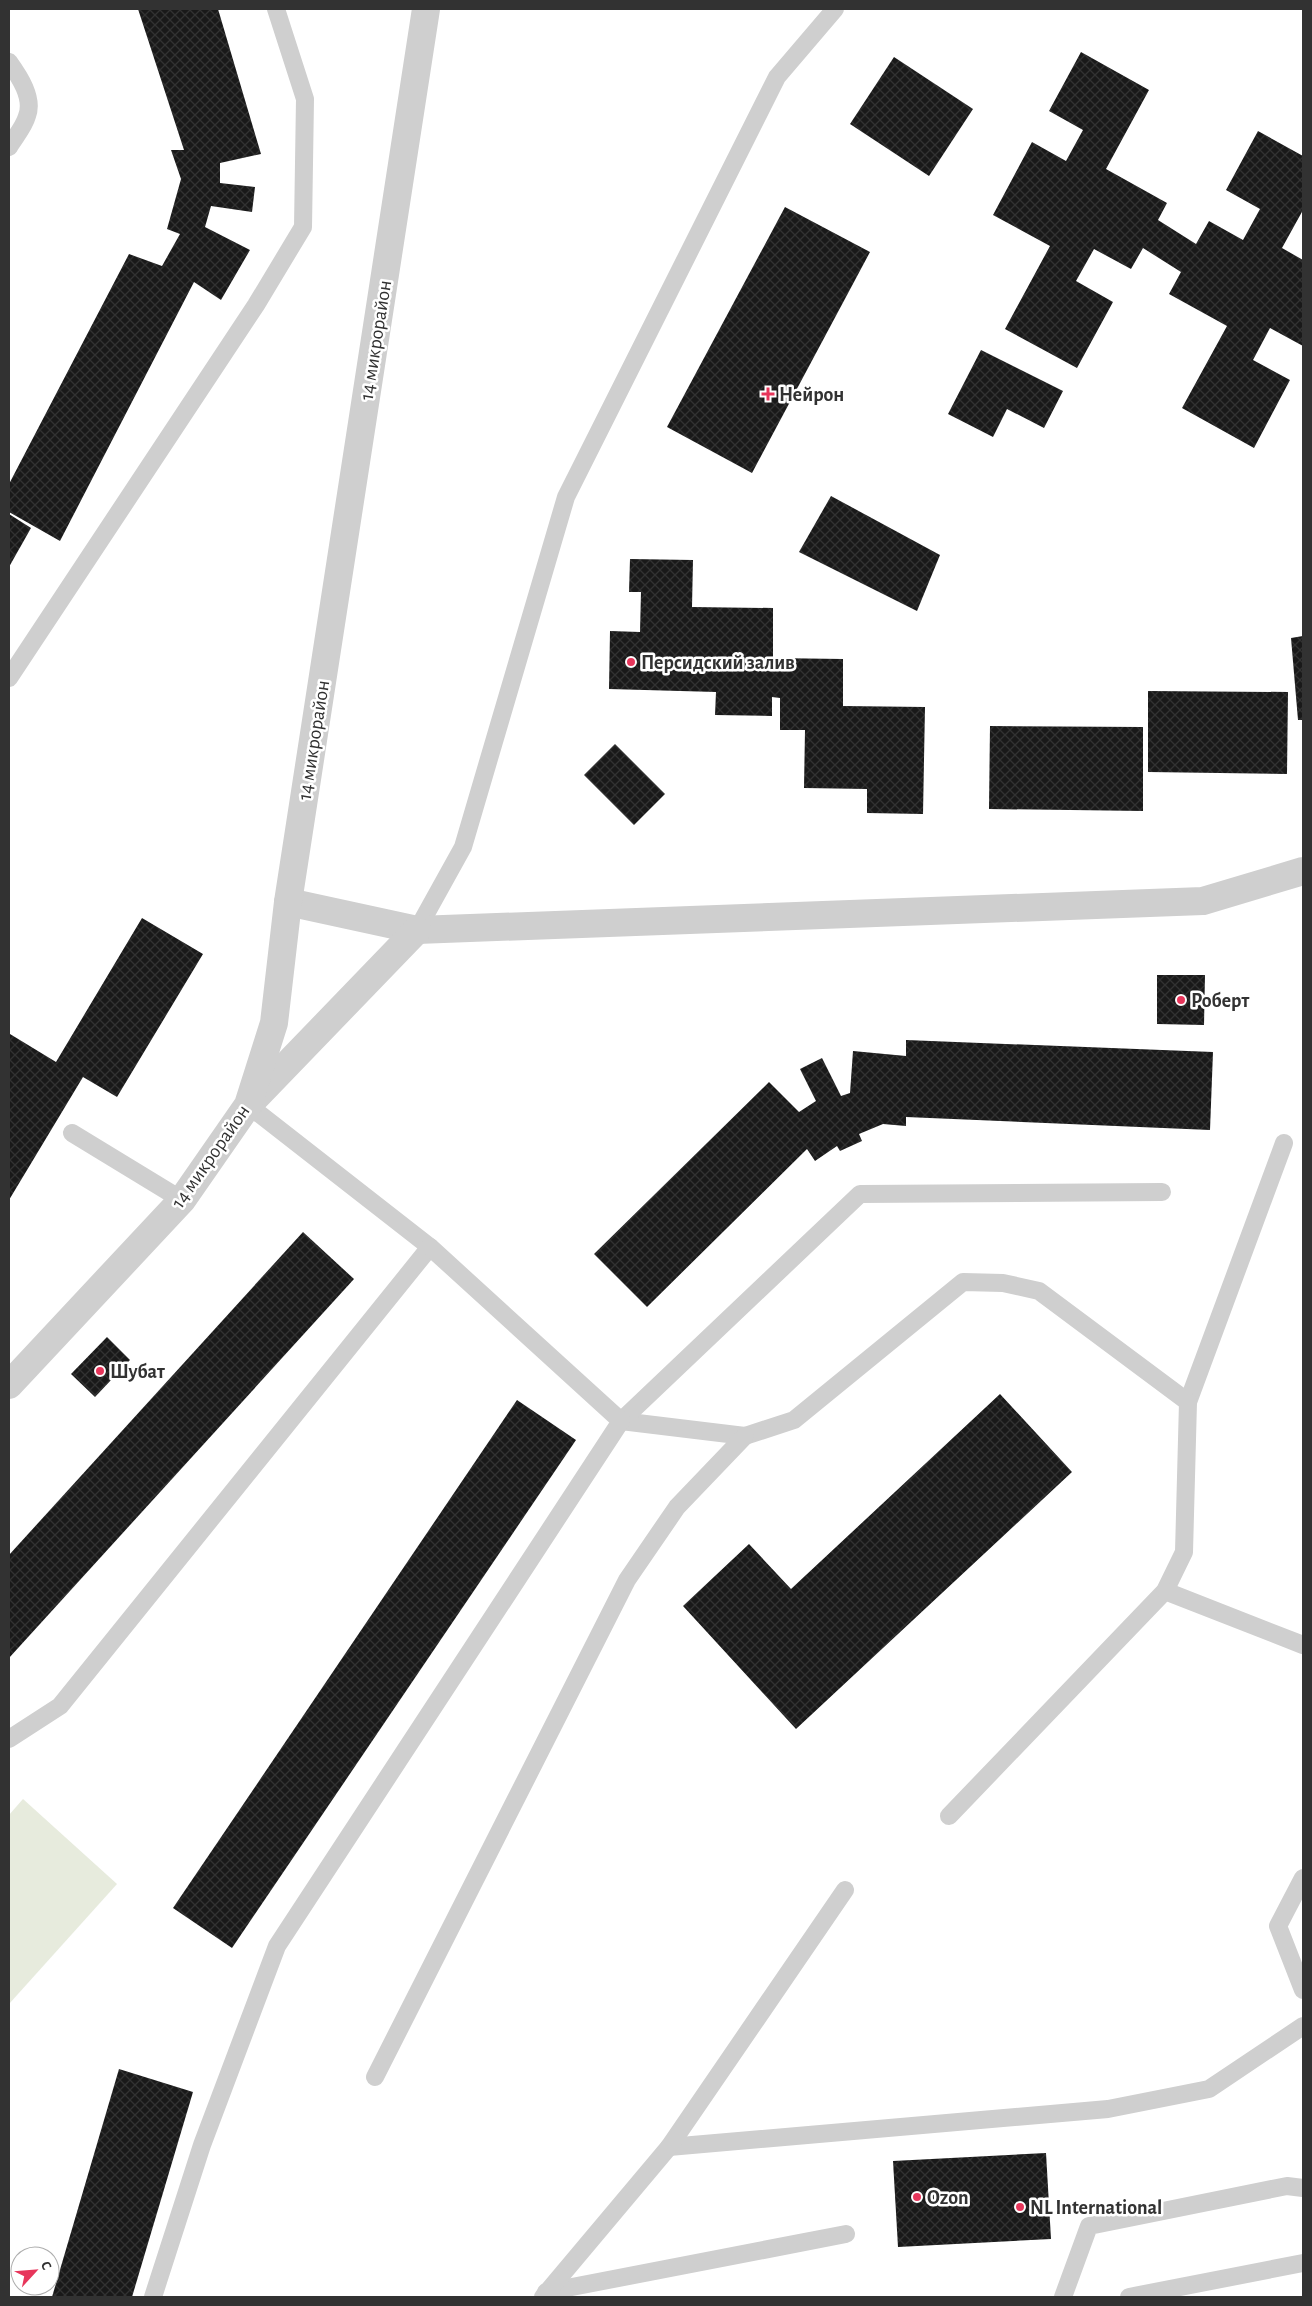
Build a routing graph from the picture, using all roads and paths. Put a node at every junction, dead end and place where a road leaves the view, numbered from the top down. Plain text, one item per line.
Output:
1 (276, 9) edge
2 (426, 9) edge
3 (835, 9) edge
4 (9, 62) edge
5 (9, 147) edge
6 (9, 678) edge
7 (1303, 871) edge
8 (288, 902) junction
9 (416, 930) junction
10 (248, 1105) junction
11 (72, 1133) dead end
12 (1284, 1143) dead end
13 (1162, 1192) dead end
14 (182, 1200) junction
15 (430, 1247) junction
16 (9, 1385) edge
17 (1188, 1402) junction
18 (621, 1422) junction
19 (745, 1436) junction
20 (1165, 1591) junction
21 (1303, 1645) edge
22 (9, 1739) edge
23 (949, 1816) dead end
24 (1303, 1878) edge
25 (845, 1890) dead end
26 (1303, 1990) edge
27 (1303, 2026) edge
28 (375, 2077) dead end
29 (669, 2147) junction
30 (1303, 2188) edge
31 (846, 2234) dead end
32 (1303, 2263) edge
33 (545, 2295) edge
34 (153, 2297) edge
35 (1063, 2297) edge
36 (1129, 2297) edge

1 - 6 lane
2 - 8 street, 14 микрорайон
3 - 9 lane
4 - 5 lane
7 - 9 street
8 - 9 street
8 - 10 street, 14 микрорайон
9 - 10 street
10 - 14 street, 14 микрорайон
10 - 15 lane
11 - 14 lane
12 - 17 lane
13 - 18 lane
14 - 16 street, 14 микрорайон
15 - 18 lane
15 - 22 lane
17 - 19 lane
17 - 20 lane
18 - 19 lane
18 - 34 lane
19 - 28 lane
20 - 21 lane
20 - 23 lane
24 - 26 lane
25 - 29 lane
27 - 29 lane
29 - 33 lane
30 - 35 lane
31 - 33 lane
32 - 36 lane

